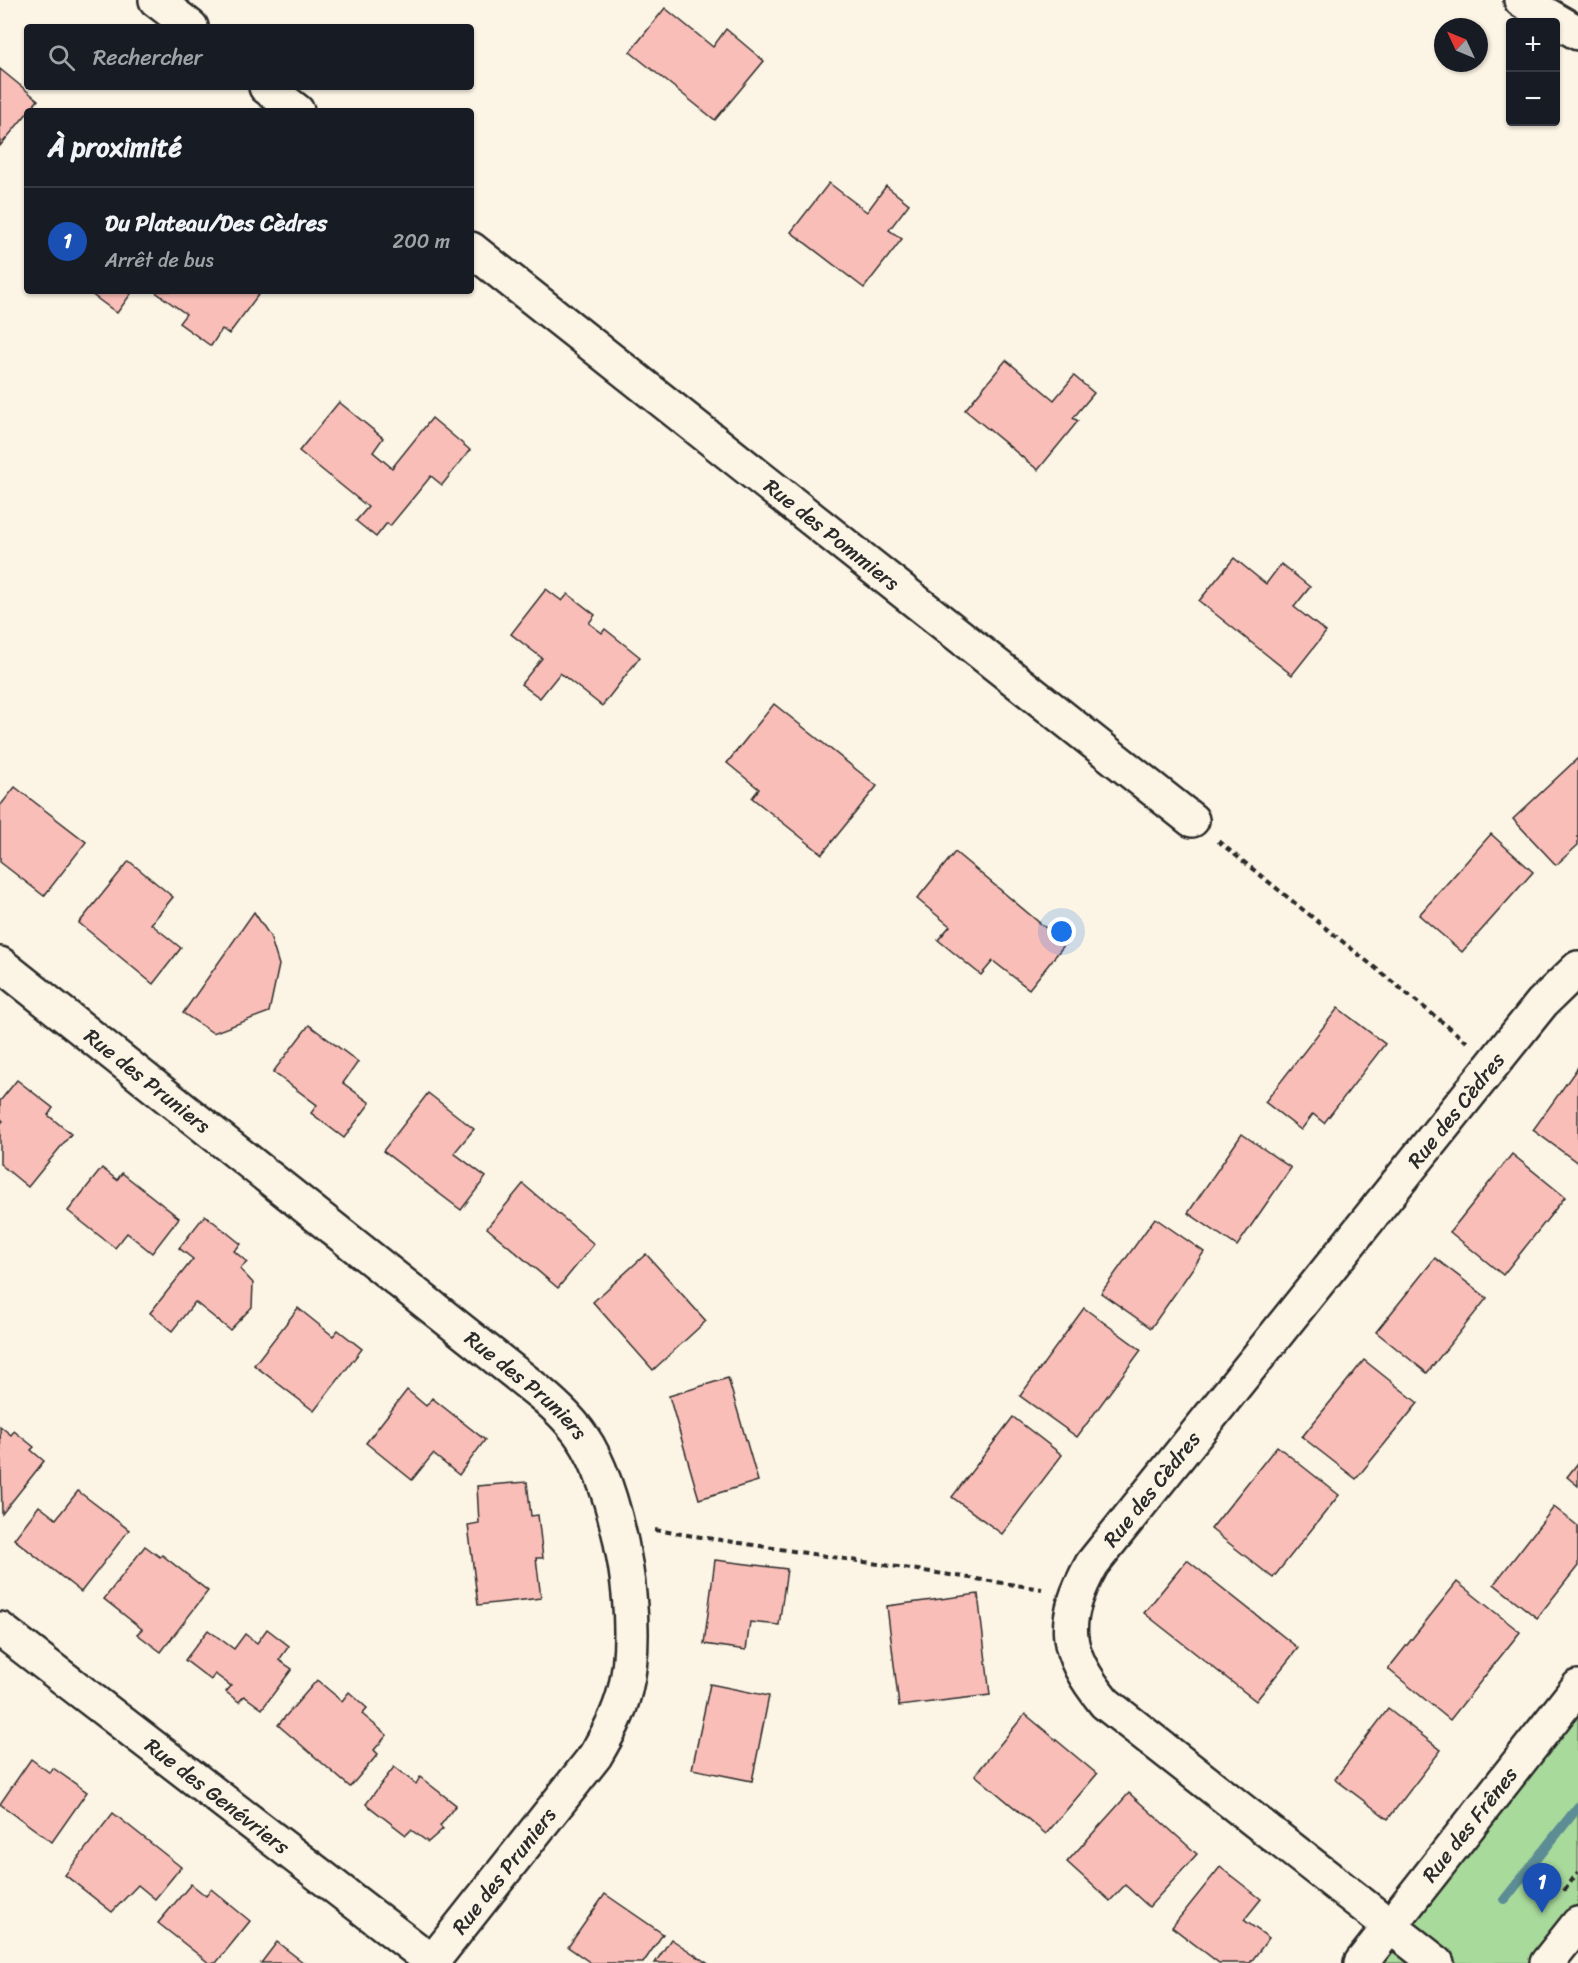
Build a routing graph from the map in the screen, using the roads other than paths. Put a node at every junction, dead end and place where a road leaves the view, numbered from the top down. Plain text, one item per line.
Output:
1 (156, 0) edge
2 (1521, 0) edge
3 (186, 24) edge
4 (1578, 33) edge
5 (270, 90) edge
6 (293, 108) edge
7 (474, 251) edge
8 (1192, 820) road end
9 (0, 964) edge
10 (1578, 968) edge
11 (0, 1629) edge
12 (1578, 1687) edge
13 (1578, 1924) edge
14 (1390, 1925) junction
15 (433, 1962) edge
16 (1361, 1963) edge
17 (1437, 1963) edge
18 (1547, 1963) edge

1 - 3 street
2 - 4 street
5 - 6 street
7 - 8 street, Rue des Pommiers
9 - 15 street, Rue des Pruniers
10 - 14 street, Rue des Cèdres
11 - 15 street, Rue des Genévriers
12 - 14 street, Rue des Frênes
13 - 18 street
14 - 16 street, Rue des Frênes
14 - 17 street, Rue des Cèdres

